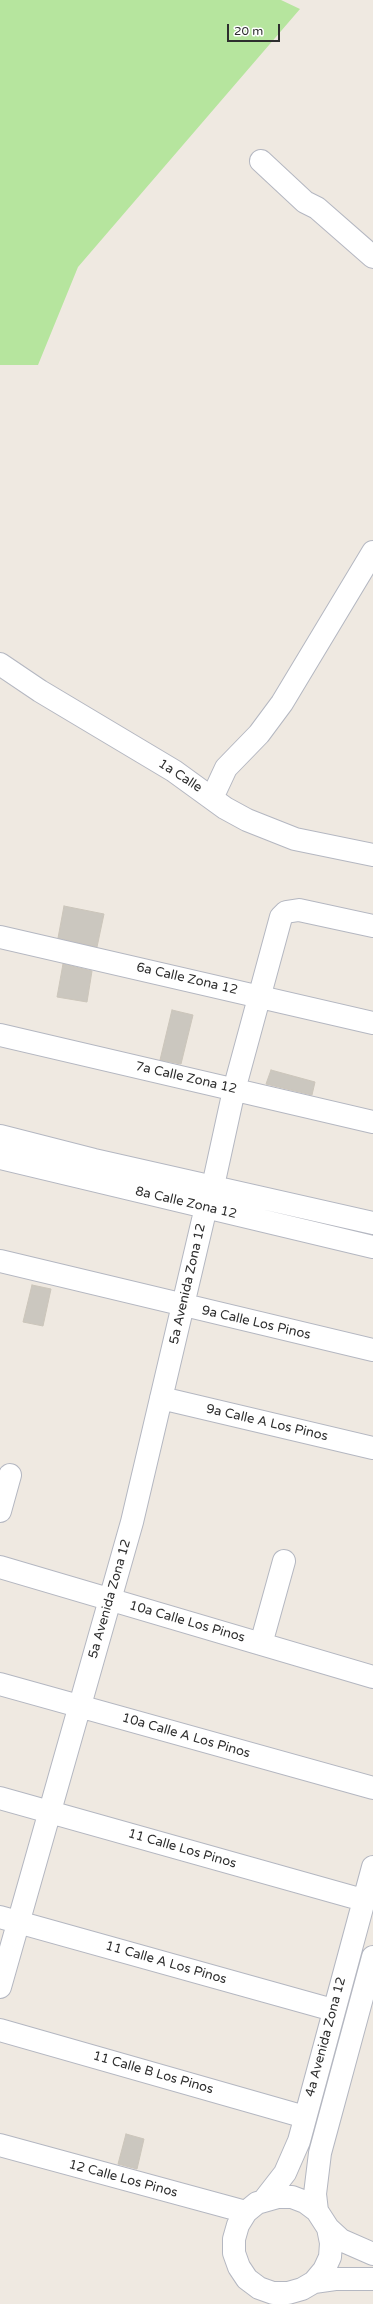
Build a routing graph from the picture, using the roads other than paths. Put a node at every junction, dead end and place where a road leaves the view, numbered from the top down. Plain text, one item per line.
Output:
1 (261, 161) dead end
2 (373, 257) edge
3 (373, 552) edge
4 (0, 664) edge
5 (212, 798) junction
6 (373, 855) edge
7 (373, 926) edge
8 (0, 936) edge
9 (258, 996) junction
10 (373, 1023) edge
11 (0, 1035) edge
12 (234, 1090) junction
13 (373, 1122) edge
14 (0, 1136) edge
15 (0, 1158) edge
16 (213, 1186) junction
17 (206, 1207) junction
18 (373, 1223) edge
19 (373, 1247) edge
20 (0, 1260) edge
21 (184, 1306) junction
22 (373, 1350) edge
23 (162, 1398) junction
24 (373, 1448) edge
25 (10, 1475) dead end
26 (0, 1511) edge
27 (284, 1561) dead end
28 (0, 1567) edge
29 (110, 1600) junction
30 (261, 1644) junction
31 (373, 1678) edge
32 (0, 1684) edge
33 (80, 1707) junction
34 (373, 1788) edge
35 (0, 1798) edge
36 (50, 1812) junction
37 (373, 1867) edge
38 (364, 1900) junction
39 (9, 1919) edge
40 (373, 1957) edge
41 (0, 1987) edge
42 (333, 2010) junction
43 (0, 2030) edge
44 (305, 2117) junction
45 (0, 2145) edge
46 (264, 2200) junction
47 (246, 2212) junction
48 (322, 2220) junction
49 (373, 2254) edge
50 (373, 2279) edge
51 (314, 2282) junction

1 - 2 street
3 - 5 street
4 - 5 street, 1a Calle
5 - 6 street, 1a Calle
7 - 9 street
8 - 9 street, 6a Calle Zona 12
9 - 10 street, 6a Calle Zona 12
9 - 12 street
11 - 12 street, 7a Calle Zona 12
12 - 13 street, 7a Calle Zona 12
12 - 16 street
14 - 16 street, 8a Calle Zona 12
15 - 17 street, 8a Calle Zona 12
16 - 18 street, 8a Calle Zona 12
17 - 19 street, 8a Calle Zona 12
17 - 21 street, 5a Avenida Zona 12
20 - 21 street, 9a Calle Los Pinos
21 - 22 street, 9a Calle Los Pinos
21 - 23 street, 5a Avenida Zona 12
23 - 24 street, 9a Calle A Los Pinos
23 - 29 street, 5a Avenida Zona 12
25 - 26 street
27 - 30 street
28 - 29 street, 10a Calle Los Pinos
29 - 30 street, 10a Calle Los Pinos
29 - 33 street, 5a Avenida Zona 12
30 - 31 street, 10a Calle Los Pinos
32 - 33 street, 10a Calle A Los Pinos
33 - 34 street, 10a Calle A Los Pinos
33 - 36 street, 5a Avenida Zona 12
35 - 36 street, 11 Calle Los Pinos
36 - 38 street, 11 Calle Los Pinos
36 - 39 street, 5a Avenida Zona 12
37 - 38 street, 4a Avenida Zona 12
38 - 42 street, 4a Avenida Zona 12
39 - 41 street, 5a Avenida Zona 12
39 - 42 street, 11 Calle A Los Pinos
40 - 48 street, 4a Avenida Zona 12
42 - 44 street, 4a Avenida Zona 12
43 - 44 street, 11 Calle B Los Pinos
44 - 46 street, 4a Avenida Zona 12
45 - 47 street, 12 Calle Los Pinos
46 - 47 street
46 - 48 street
47 - 51 street
48 - 49 street
48 - 51 street
50 - 51 street

